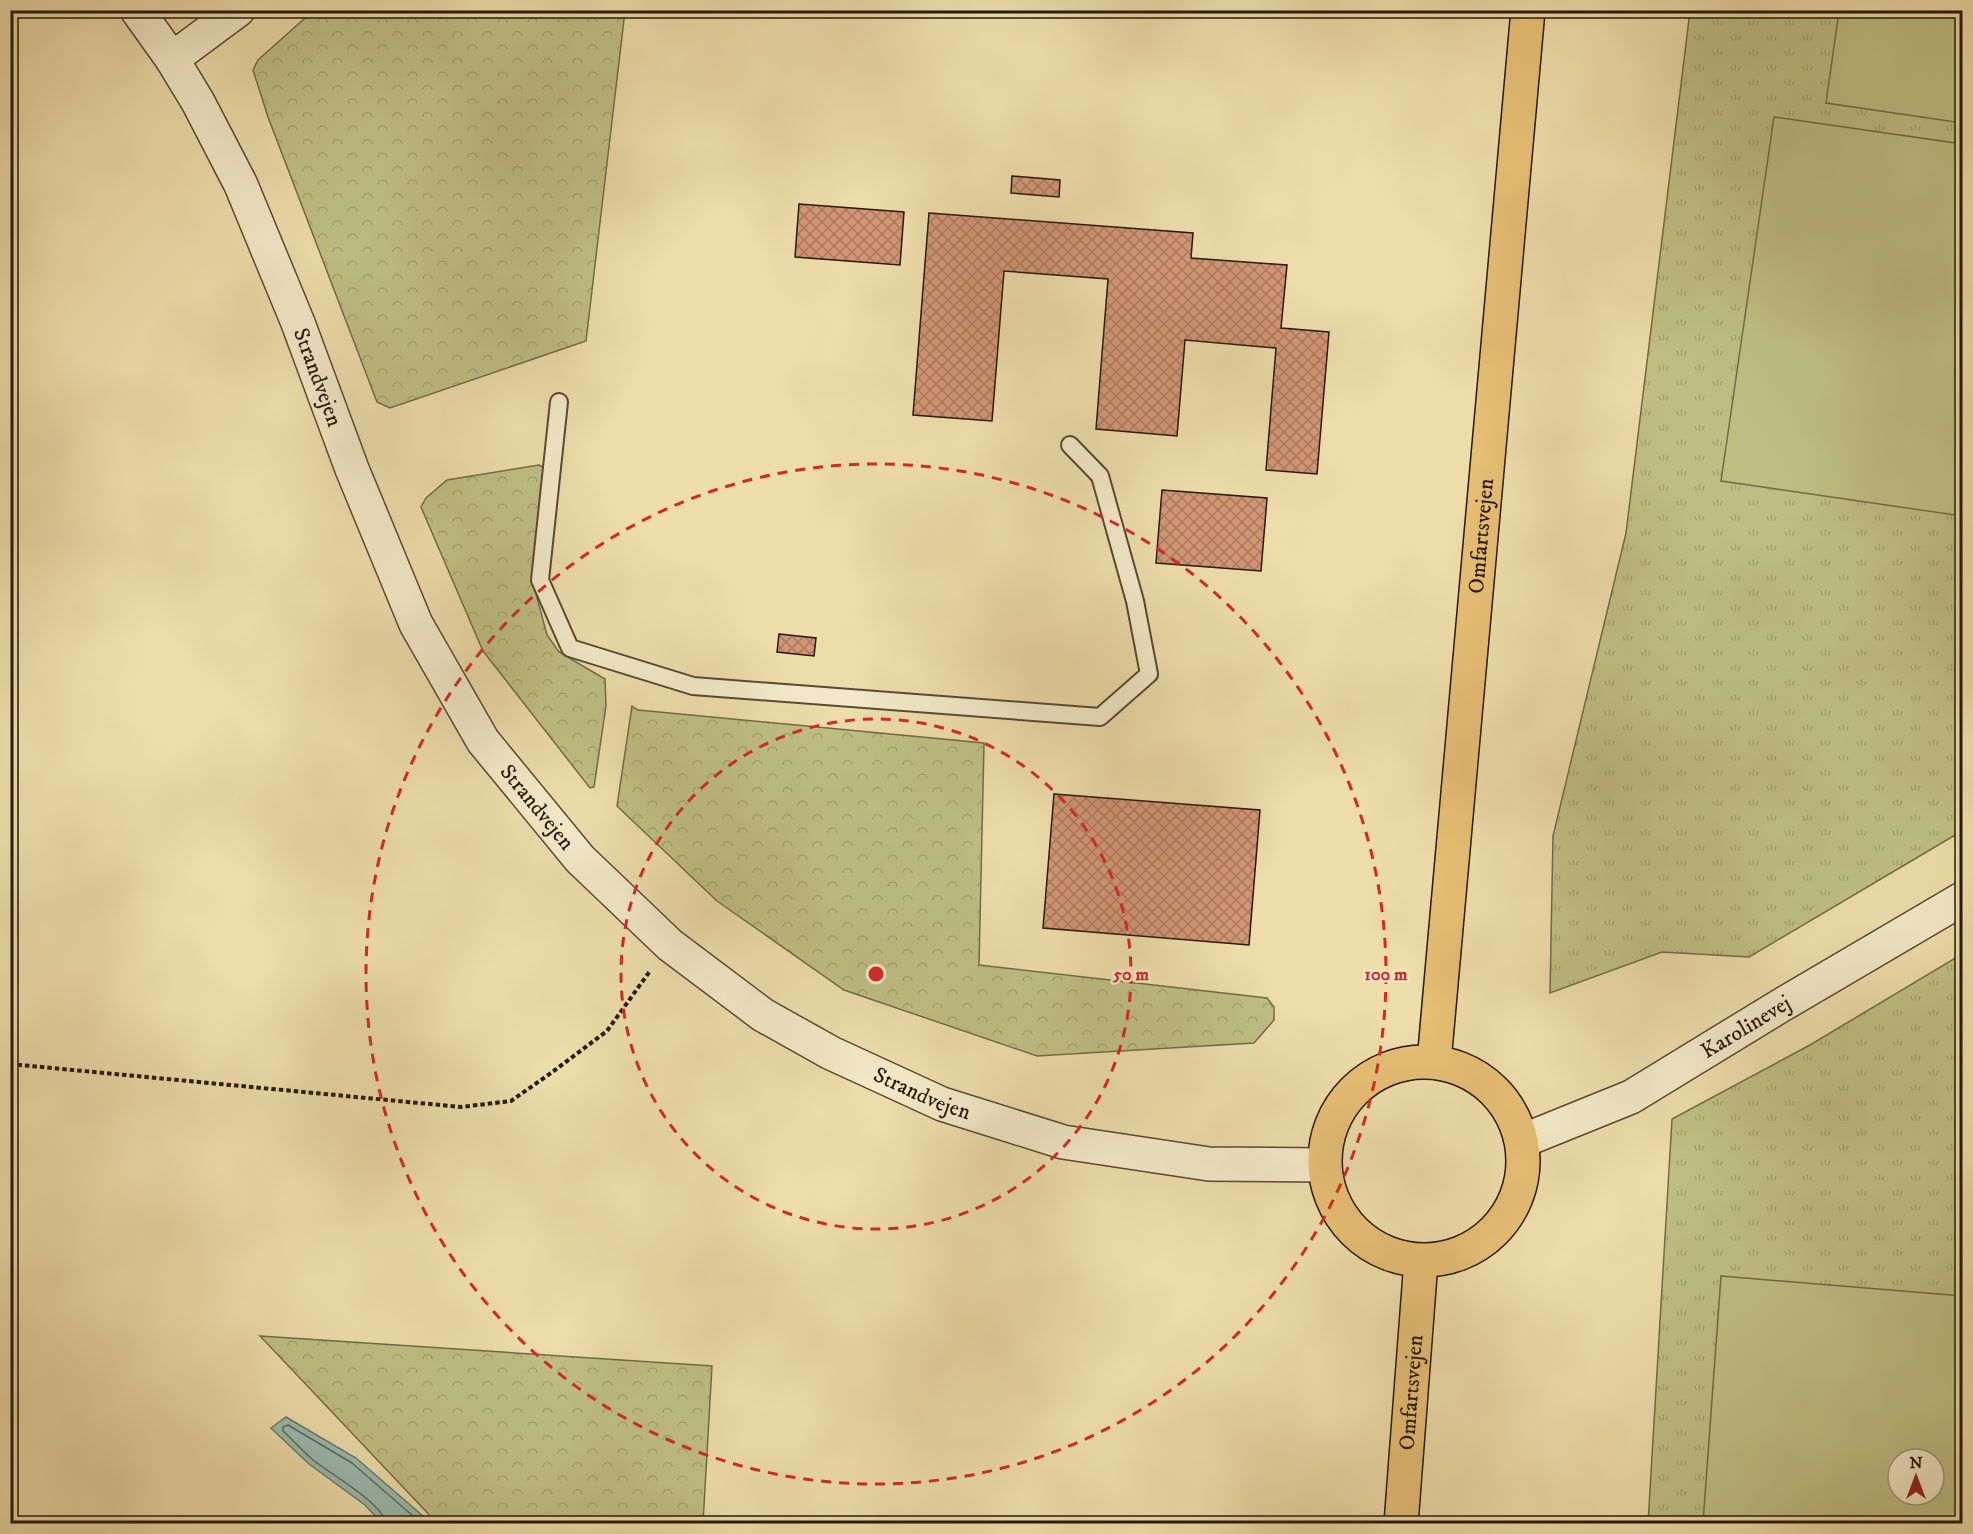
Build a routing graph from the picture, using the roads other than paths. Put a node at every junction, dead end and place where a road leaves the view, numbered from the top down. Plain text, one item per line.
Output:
1 (137, 10) edge
2 (238, 10) edge
3 (1528, 10) edge
4 (172, 58) junction
5 (559, 402) dead end
6 (1070, 445) dead end
7 (1962, 899) edge
8 (1434, 1062) junction
9 (1522, 1141) junction
10 (1324, 1165) junction
11 (1421, 1261) junction
12 (1401, 1524) edge

1 - 4 street, Strandvejen
2 - 4 street
3 - 8 main road, Omfartsvejen
4 - 10 street, Strandvejen
5 - 6 lane
7 - 9 street, Karolinevej
8 - 9 main road
8 - 10 main road
9 - 11 main road
10 - 11 main road
11 - 12 main road, Omfartsvejen

